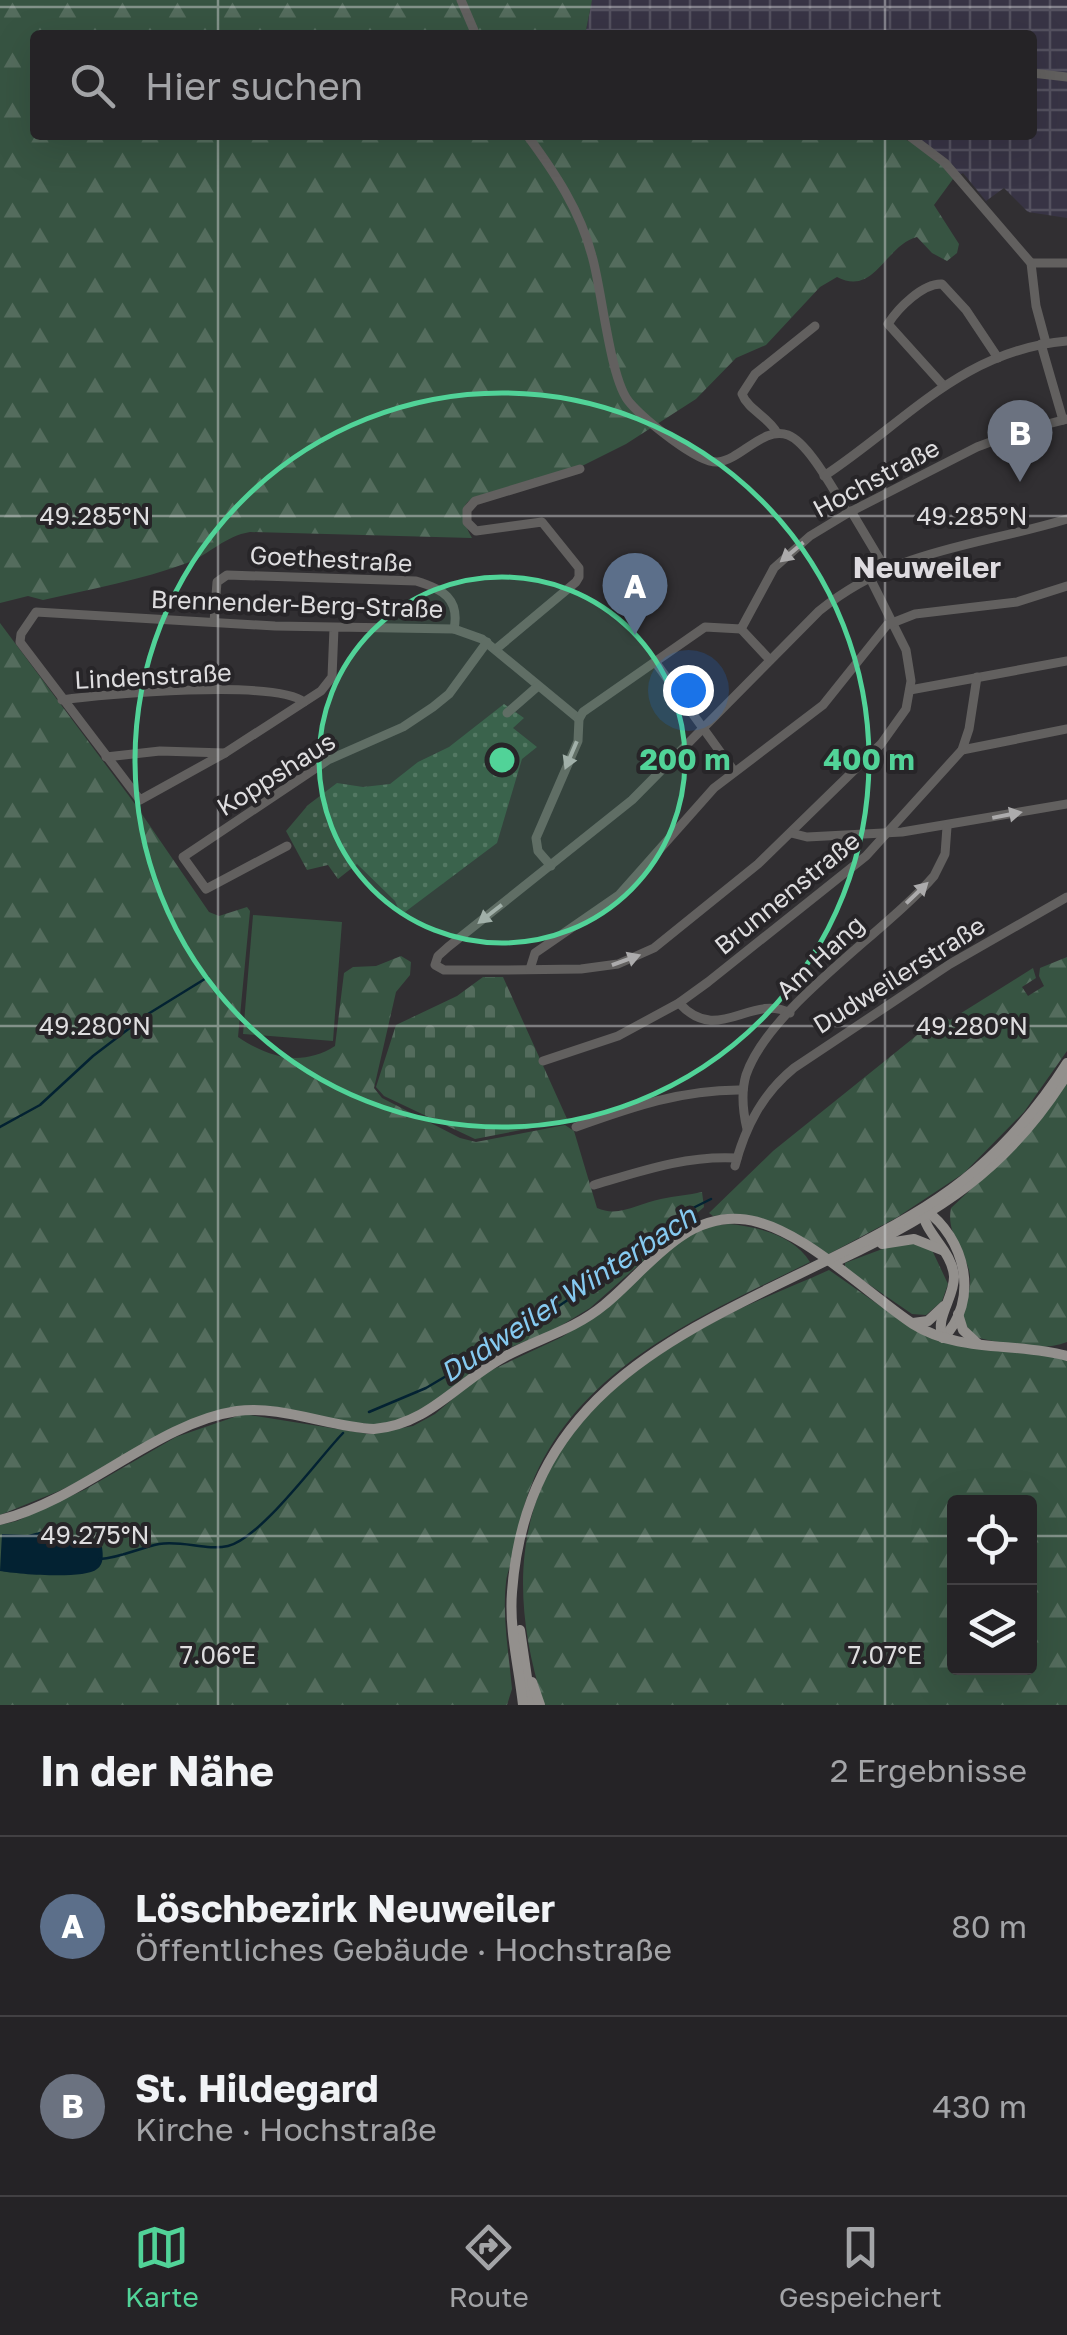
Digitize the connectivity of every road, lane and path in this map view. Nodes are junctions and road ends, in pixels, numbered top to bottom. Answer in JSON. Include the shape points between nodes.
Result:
{"nodes":[{"id":1,"x":461,"y":0,"type":"edge"},
{"id":2,"x":474,"y":30,"type":"edge"},
{"id":3,"x":1037,"y":73,"type":"edge"},
{"id":4,"x":1067,"y":77,"type":"edge"},
{"id":5,"x":530,"y":140,"type":"edge"},
{"id":6,"x":915,"y":140,"type":"edge"},
{"id":7,"x":1031,"y":263,"type":"junction"},
{"id":8,"x":1067,"y":263,"type":"edge"},
{"id":9,"x":815,"y":326,"type":"dead end"},
{"id":10,"x":1067,"y":341,"type":"edge"},
{"id":11,"x":1044,"y":344,"type":"junction"},
{"id":12,"x":998,"y":358,"type":"junction"},
{"id":13,"x":942,"y":385,"type":"junction"},
{"id":14,"x":1065,"y":420,"type":"edge"},
{"id":15,"x":778,"y":432,"type":"junction"},
{"id":16,"x":580,"y":468,"type":"dead end"},
{"id":17,"x":824,"y":476,"type":"junction"},
{"id":18,"x":850,"y":512,"type":"junction"},
{"id":19,"x":1067,"y":520,"type":"edge"},
{"id":20,"x":885,"y":568,"type":"junction"},
{"id":21,"x":868,"y":576,"type":"junction"},
{"id":22,"x":1067,"y":586,"type":"edge"},
{"id":23,"x":893,"y":621,"type":"junction"},
{"id":24,"x":214,"y":622,"type":"junction"},
{"id":25,"x":334,"y":628,"type":"junction"},
{"id":26,"x":454,"y":629,"type":"junction"},
{"id":27,"x":741,"y":629,"type":"junction"},
{"id":28,"x":492,"y":646,"type":"junction"},
{"id":29,"x":770,"y":660,"type":"junction"},
{"id":30,"x":1067,"y":661,"type":"edge"},
{"id":31,"x":656,"y":663,"type":"junction"},
{"id":32,"x":977,"y":677,"type":"junction"},
{"id":33,"x":538,"y":686,"type":"junction"},
{"id":34,"x":910,"y":690,"type":"junction"},
{"id":35,"x":62,"y":700,"type":"junction"},
{"id":36,"x":304,"y":702,"type":"junction"},
{"id":37,"x":507,"y":714,"type":"dead end"},
{"id":38,"x":579,"y":719,"type":"junction"},
{"id":39,"x":704,"y":729,"type":"junction"},
{"id":40,"x":1067,"y":729,"type":"edge"},
{"id":41,"x":962,"y":750,"type":"junction"},
{"id":42,"x":224,"y":753,"type":"junction"},
{"id":43,"x":106,"y":757,"type":"junction"},
{"id":44,"x":734,"y":771,"type":"junction"},
{"id":45,"x":1067,"y":804,"type":"edge"},
{"id":46,"x":946,"y":826,"type":"junction"},
{"id":47,"x":791,"y":833,"type":"junction"},
{"id":48,"x":886,"y":833,"type":"junction"},
{"id":49,"x":287,"y":846,"type":"dead end"},
{"id":50,"x":551,"y":866,"type":"junction"},
{"id":51,"x":1067,"y":896,"type":"edge"},
{"id":52,"x":530,"y":969,"type":"junction"},
{"id":53,"x":679,"y":1003,"type":"junction"},
{"id":54,"x":790,"y":1013,"type":"junction"},
{"id":55,"x":543,"y":1061,"type":"dead end"},
{"id":56,"x":1067,"y":1063,"type":"edge"},
{"id":57,"x":1067,"y":1075,"type":"edge"},
{"id":58,"x":743,"y":1093,"type":"junction"},
{"id":59,"x":762,"y":1101,"type":"junction"},
{"id":60,"x":576,"y":1127,"type":"dead end"},
{"id":61,"x":747,"y":1130,"type":"junction"},
{"id":62,"x":594,"y":1185,"type":"dead end"},
{"id":63,"x":952,"y":1198,"type":"junction"},
{"id":64,"x":925,"y":1213,"type":"junction"},
{"id":65,"x":947,"y":1234,"type":"junction"},
{"id":66,"x":857,"y":1252,"type":"junction"},
{"id":67,"x":944,"y":1252,"type":"junction"},
{"id":68,"x":842,"y":1255,"type":"junction"},
{"id":69,"x":948,"y":1301,"type":"junction"},
{"id":70,"x":958,"y":1313,"type":"junction"},
{"id":71,"x":912,"y":1323,"type":"junction"},
{"id":72,"x":942,"y":1338,"type":"junction"},
{"id":73,"x":978,"y":1344,"type":"junction"},
{"id":74,"x":1067,"y":1356,"type":"edge"},
{"id":75,"x":0,"y":1520,"type":"edge"},
{"id":76,"x":517,"y":1564,"type":"junction"},
{"id":77,"x":526,"y":1664,"type":"junction"},
{"id":78,"x":525,"y":1704,"type":"edge"},
{"id":79,"x":540,"y":1705,"type":"edge"}],
"edges":[{"from":1,"to":2,"type":"street"},
{"from":3,"to":4,"type":"street"},
{"from":5,"to":15,"type":"street","via":[[585,232],[624,396],[660,430],[709,461],[726,460]]},
{"from":6,"to":7,"type":"street","via":[[945,162]]},
{"from":7,"to":8,"type":"street"},
{"from":7,"to":11,"type":"street"},
{"from":9,"to":15,"type":"street","via":[[755,374],[742,394]]},
{"from":10,"to":11,"type":"street"},
{"from":11,"to":12,"type":"street"},
{"from":11,"to":14,"type":"street"},
{"from":12,"to":13,"type":"street"},
{"from":12,"to":13,"type":"street","via":[[966,310],[934,283],[888,324]]},
{"from":13,"to":17,"type":"street"},
{"from":14,"to":18,"type":"street","name":"Hochstraße","via":[[1001,437]]},
{"from":15,"to":17,"type":"street","via":[[797,440]]},
{"from":16,"to":28,"type":"street","via":[[475,501],[467,510],[476,531],[542,522],[579,568],[576,582]]},
{"from":17,"to":18,"type":"street"},
{"from":18,"to":20,"type":"street"},
{"from":18,"to":27,"type":"street","name":"Hochstraße","one_way":true,"via":[[780,561]]},
{"from":19,"to":20,"type":"street"},
{"from":20,"to":21,"type":"street"},
{"from":21,"to":23,"type":"street"},
{"from":21,"to":29,"type":"street"},
{"from":22,"to":23,"type":"street","via":[[1017,602]]},
{"from":23,"to":34,"type":"street","via":[[910,664]]},
{"from":23,"to":44,"type":"street","via":[[824,705]]},
{"from":24,"to":25,"type":"street","name":"Brennender-Berg-Straße"},
{"from":24,"to":26,"type":"street","name":"Goethestraße","via":[[217,582],[227,574],[416,581],[452,600]]},
{"from":24,"to":35,"type":"street","name":"Brennender-Berg-Straße","via":[[36,612],[20,642]]},
{"from":25,"to":26,"type":"street","name":"Brennender-Berg-Straße"},
{"from":25,"to":36,"type":"street","via":[[332,677]]},
{"from":26,"to":28,"type":"street","name":"Brennender-Berg-Straße"},
{"from":27,"to":29,"type":"street"},
{"from":27,"to":31,"type":"street","via":[[705,627]]},
{"from":28,"to":33,"type":"street","name":"Brennender-Berg-Straße"},
{"from":28,"to":49,"type":"street","name":"Koppshaus","via":[[433,707],[328,760],[183,856],[206,889]]},
{"from":29,"to":39,"type":"street"},
{"from":30,"to":32,"type":"street"},
{"from":31,"to":38,"type":"street"},
{"from":31,"to":39,"type":"street"},
{"from":32,"to":34,"type":"street"},
{"from":32,"to":41,"type":"street"},
{"from":33,"to":37,"type":"street"},
{"from":33,"to":38,"type":"street","name":"Brennender-Berg-Straße"},
{"from":34,"to":47,"type":"street","via":[[891,733]]},
{"from":35,"to":36,"type":"street","name":"Lindenstraße","via":[[195,689]]},
{"from":35,"to":43,"type":"street"},
{"from":36,"to":42,"type":"street"},
{"from":38,"to":50,"type":"street","one_way":true,"via":[[578,740],[536,838]]},
{"from":39,"to":44,"type":"street"},
{"from":39,"to":50,"type":"street"},
{"from":40,"to":41,"type":"street"},
{"from":41,"to":48,"type":"street","name":"Brunnenstraße"},
{"from":42,"to":43,"type":"street"},
{"from":42,"to":43,"type":"street","via":[[140,800]]},
{"from":44,"to":52,"type":"street","via":[[687,814],[619,895],[535,953]]},
{"from":46,"to":45,"type":"street","one_way":true},
{"from":46,"to":48,"type":"street"},
{"from":54,"to":46,"type":"street","name":"Am Hang","one_way":true,"via":[[934,876],[945,854]]},
{"from":47,"to":48,"type":"street"},
{"from":52,"to":47,"type":"street","one_way":true,"via":[[601,968],[644,953]]},
{"from":48,"to":53,"type":"street","name":"Brunnenstraße","via":[[809,905]]},
{"from":50,"to":52,"type":"street","one_way":true,"via":[[434,965]]},
{"from":51,"to":59,"type":"street","name":"Dudweilerstraße","via":[[880,1008],[794,1068]]},
{"from":53,"to":54,"type":"street","via":[[694,1017],[715,1021],[764,1008]]},
{"from":53,"to":55,"type":"street","name":"Brunnenstraße","via":[[618,1036]]},
{"from":54,"to":58,"type":"street","name":"Am Hang","via":[[752,1061]]},
{"from":56,"to":64,"type":"main road","via":[[1002,1145]]},
{"from":57,"to":63,"type":"main road","via":[[1004,1155]]},
{"from":58,"to":59,"type":"street"},
{"from":58,"to":60,"type":"street","via":[[665,1096]]},
{"from":58,"to":61,"type":"street"},
{"from":59,"to":61,"type":"street","name":"Dudweilerstraße"},
{"from":61,"to":62,"type":"street","name":"Dudweilerstraße","via":[[736,1162],[680,1161]]},
{"from":63,"to":64,"type":"main road"},
{"from":63,"to":65,"type":"main road"},
{"from":64,"to":65,"type":"main road"},
{"from":64,"to":66,"type":"main road"},
{"from":64,"to":67,"type":"main road"},
{"from":64,"to":68,"type":"main road"},
{"from":65,"to":70,"type":"main road","via":[[966,1277]]},
{"from":66,"to":67,"type":"main road","via":[[914,1239]]},
{"from":66,"to":68,"type":"main road"},
{"from":67,"to":69,"type":"main road","via":[[954,1279]]},
{"from":68,"to":76,"type":"main road","via":[[724,1313],[613,1382],[581,1415],[542,1474]]},
{"from":69,"to":71,"type":"main road","via":[[932,1320]]},
{"from":69,"to":72,"type":"main road"},
{"from":70,"to":72,"type":"main road"},
{"from":70,"to":73,"type":"main road","via":[[962,1330]]},
{"from":71,"to":72,"type":"main road"},
{"from":71,"to":75,"type":"main road","via":[[781,1230],[743,1218],[716,1220],[690,1229],[603,1306],[494,1362],[404,1424],[354,1428],[255,1410],[225,1414]]},
{"from":72,"to":73,"type":"main road"},
{"from":73,"to":74,"type":"main road"},
{"from":76,"to":77,"type":"main road"},
{"from":76,"to":78,"type":"main road","via":[[511,1604]]},
{"from":77,"to":78,"type":"main road"},
{"from":77,"to":79,"type":"main road"}]}
